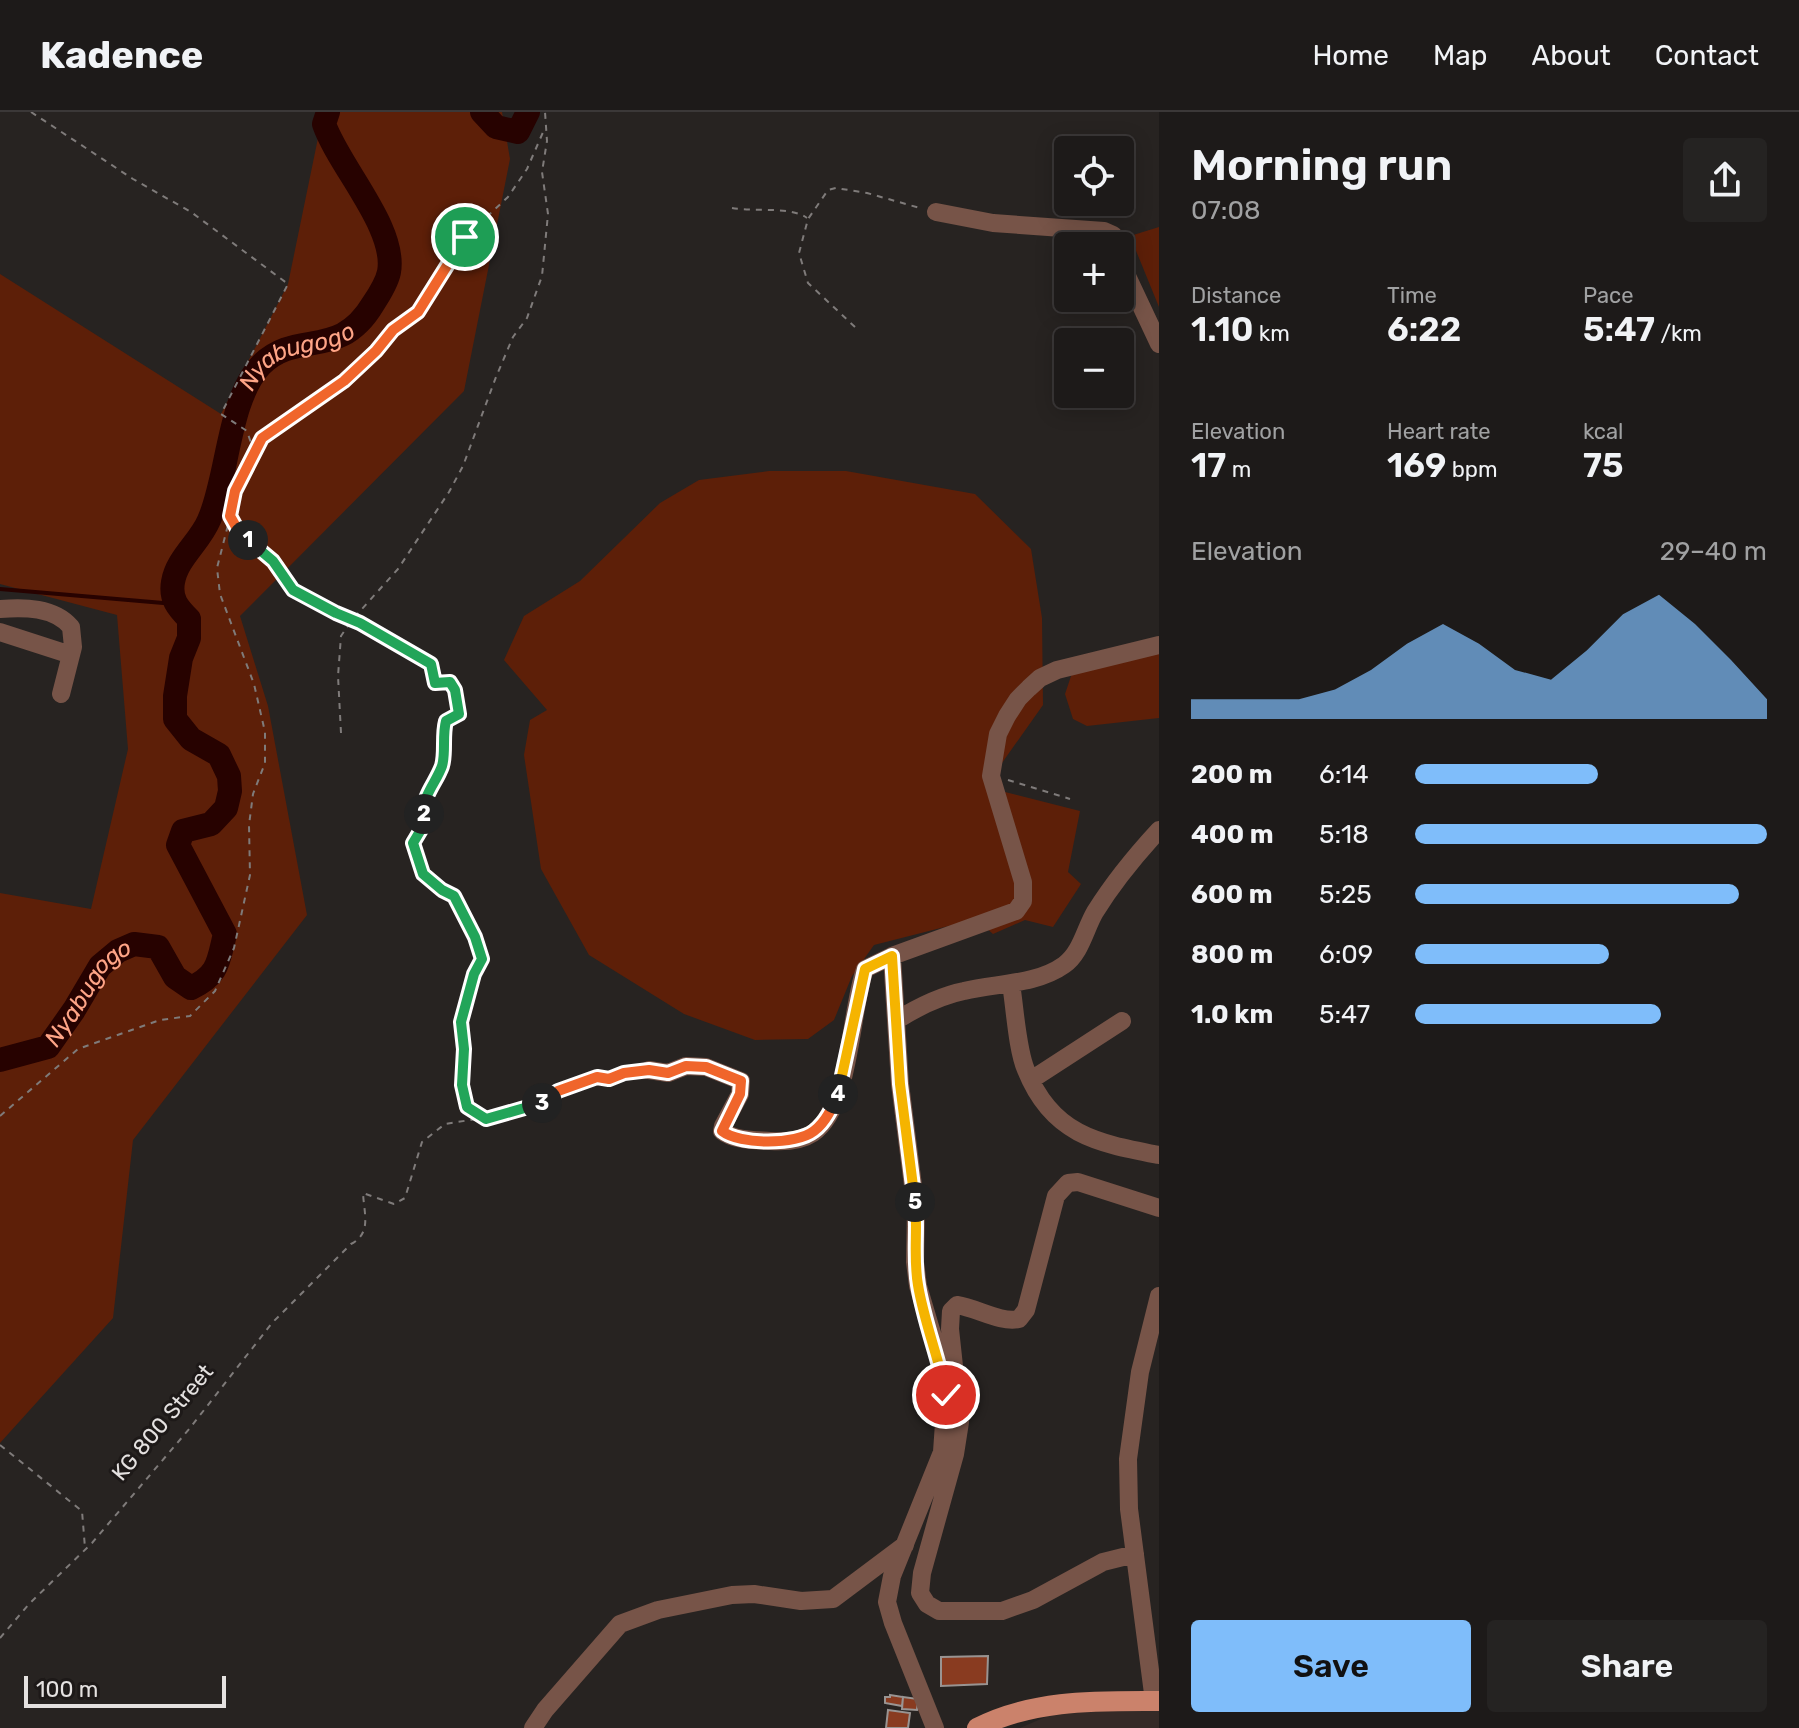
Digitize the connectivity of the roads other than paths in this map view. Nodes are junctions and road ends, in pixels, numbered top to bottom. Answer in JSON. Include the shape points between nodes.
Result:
{"nodes":[{"id":1,"x":936,"y":212,"type":"road end"},
{"id":2,"x":1106,"y":232,"type":"edge"},
{"id":3,"x":1134,"y":291,"type":"edge"},
{"id":4,"x":1159,"y":344,"type":"edge"},
{"id":5,"x":0,"y":609,"type":"edge"},
{"id":6,"x":0,"y":632,"type":"edge"},
{"id":7,"x":1159,"y":645,"type":"edge"},
{"id":8,"x":71,"y":655,"type":"junction"},
{"id":9,"x":61,"y":694,"type":"dead end"},
{"id":10,"x":1159,"y":830,"type":"edge"},
{"id":11,"x":892,"y":956,"type":"junction"},
{"id":12,"x":1011,"y":984,"type":"junction"},
{"id":13,"x":897,"y":1020,"type":"junction"},
{"id":14,"x":1122,"y":1021,"type":"dead end"},
{"id":15,"x":649,"y":1070,"type":"road end"},
{"id":16,"x":1031,"y":1080,"type":"junction"},
{"id":17,"x":1159,"y":1155,"type":"edge"},
{"id":18,"x":1159,"y":1208,"type":"edge"},
{"id":19,"x":1159,"y":1296,"type":"edge"},
{"id":20,"x":907,"y":1544,"type":"junction"},
{"id":21,"x":1135,"y":1554,"type":"junction"},
{"id":22,"x":1157,"y":1701,"type":"edge"},
{"id":23,"x":533,"y":1728,"type":"edge"},
{"id":24,"x":935,"y":1728,"type":"edge"},
{"id":25,"x":977,"y":1728,"type":"edge"}],
"edges":[{"from":1,"to":2,"type":"street","via":[[993,223]]},
{"from":3,"to":4,"type":"street"},
{"from":5,"to":8,"type":"street","via":[[33,609],[60,617],[73,633]]},
{"from":6,"to":8,"type":"street"},
{"from":7,"to":11,"type":"street","via":[[1057,670],[1018,699],[998,734],[991,776],[1023,882],[1023,901],[1016,911]]},
{"from":8,"to":9,"type":"street"},
{"from":10,"to":12,"type":"street","via":[[1093,915],[1066,964]]},
{"from":11,"to":13,"type":"street"},
{"from":11,"to":15,"type":"street","via":[[865,969],[839,1092],[811,1134],[786,1142],[726,1134],[723,1126],[741,1081],[706,1067]]},
{"from":12,"to":13,"type":"street","via":[[936,998]]},
{"from":12,"to":16,"type":"street"},
{"from":13,"to":20,"type":"street","via":[[916,1209],[918,1286],[946,1395],[942,1452]]},
{"from":14,"to":16,"type":"street"},
{"from":16,"to":17,"type":"street","via":[[1057,1120],[1081,1135]]},
{"from":18,"to":21,"type":"street","via":[[1068,1183],[1056,1196],[1026,1310],[1019,1319],[957,1305],[951,1311],[960,1422],[920,1593],[939,1611],[1002,1611],[1103,1562]]},
{"from":19,"to":21,"type":"street","via":[[1140,1372],[1128,1459]]},
{"from":20,"to":23,"type":"street","via":[[833,1599],[732,1595],[658,1610],[620,1624]]},
{"from":20,"to":24,"type":"street","via":[[887,1602]]},
{"from":21,"to":22,"type":"street"},
{"from":22,"to":25,"type":"main road","via":[[1068,1702],[1024,1710]]}]}
